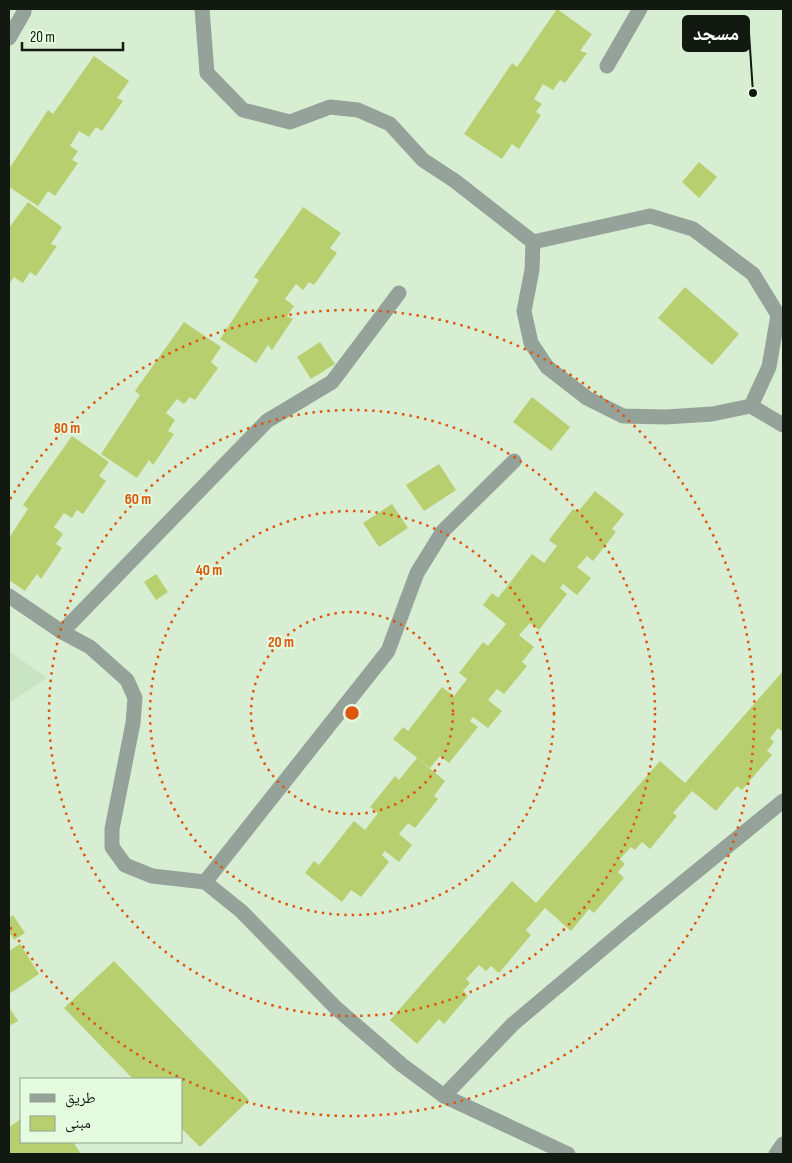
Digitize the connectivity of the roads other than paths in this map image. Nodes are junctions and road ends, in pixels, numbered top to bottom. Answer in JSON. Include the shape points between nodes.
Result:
{"nodes":[{"id":1,"x":202,"y":9,"type":"edge"},
{"id":2,"x":640,"y":9,"type":"edge"},
{"id":3,"x":24,"y":12,"type":"dead end"},
{"id":4,"x":9,"y":38,"type":"edge"},
{"id":5,"x":607,"y":66,"type":"dead end"},
{"id":6,"x":532,"y":242,"type":"junction"},
{"id":7,"x":399,"y":293,"type":"dead end"},
{"id":8,"x":783,"y":359,"type":"edge"},
{"id":9,"x":769,"y":367,"type":"junction"},
{"id":10,"x":751,"y":406,"type":"junction"},
{"id":11,"x":783,"y":425,"type":"edge"},
{"id":12,"x":514,"y":461,"type":"dead end"},
{"id":13,"x":9,"y":596,"type":"edge"},
{"id":14,"x":62,"y":632,"type":"junction"},
{"id":15,"x":783,"y":801,"type":"edge"},
{"id":16,"x":205,"y":882,"type":"junction"},
{"id":17,"x":444,"y":1096,"type":"junction"},
{"id":18,"x":783,"y":1144,"type":"edge"},
{"id":19,"x":568,"y":1154,"type":"edge"},
{"id":20,"x":776,"y":1154,"type":"edge"}],
"edges":[{"from":1,"to":6,"type":"street","via":[[207,73],[243,110],[290,122],[330,107],[358,110],[390,124],[423,160]]},
{"from":2,"to":5,"type":"street"},
{"from":3,"to":4,"type":"street"},
{"from":6,"to":9,"type":"street","via":[[650,216],[693,229],[753,274],[778,315]]},
{"from":6,"to":10,"type":"street","via":[[532,270],[524,311],[531,342],[547,367],[587,398],[623,416],[712,414]]},
{"from":7,"to":14,"type":"street","via":[[332,382],[267,421]]},
{"from":8,"to":9,"type":"street"},
{"from":9,"to":10,"type":"street"},
{"from":10,"to":11,"type":"street"},
{"from":12,"to":16,"type":"street","via":[[443,531],[417,573],[388,651]]},
{"from":13,"to":14,"type":"street"},
{"from":14,"to":16,"type":"street","via":[[112,664],[127,680],[135,698],[112,829],[112,847],[125,865],[152,876]]},
{"from":15,"to":17,"type":"street","via":[[513,1024]]},
{"from":16,"to":17,"type":"street","via":[[241,911],[336,1008]]},
{"from":17,"to":19,"type":"street"},
{"from":18,"to":20,"type":"street"}]}
